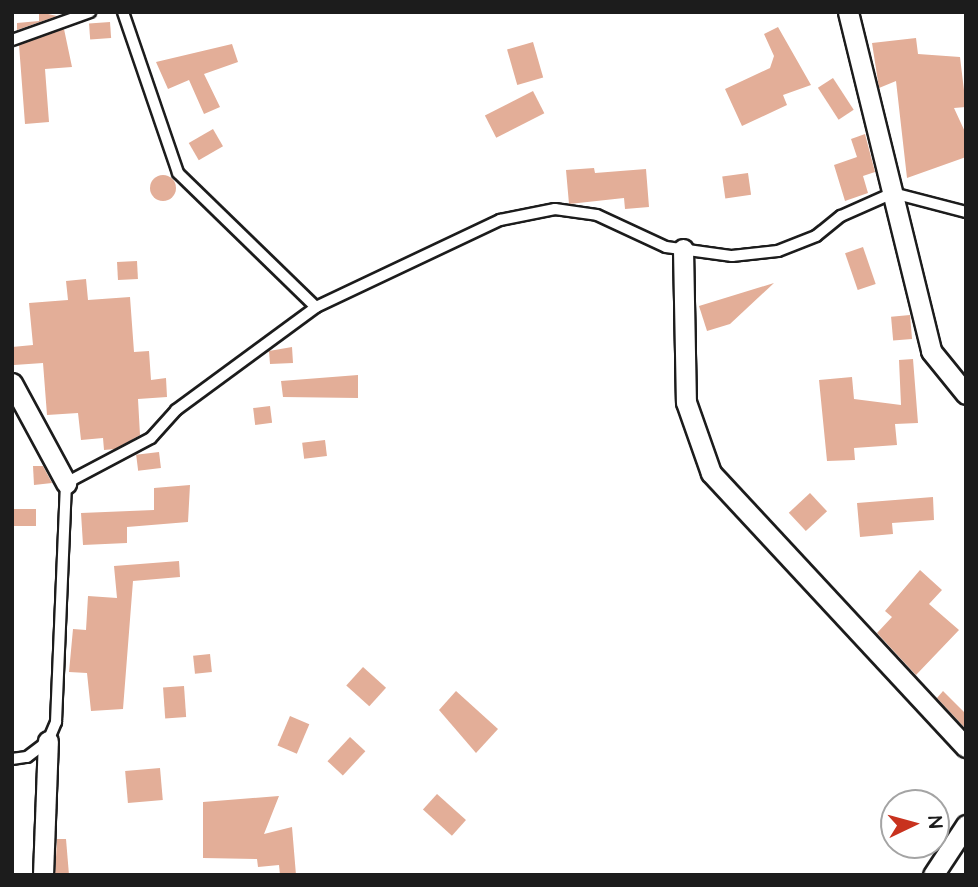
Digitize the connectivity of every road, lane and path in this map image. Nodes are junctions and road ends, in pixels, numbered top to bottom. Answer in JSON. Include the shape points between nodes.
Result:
{"nodes":[{"id":1,"x":90,"y":12,"type":"edge"},
{"id":2,"x":123,"y":12,"type":"edge"},
{"id":3,"x":848,"y":12,"type":"edge"},
{"id":4,"x":12,"y":40,"type":"edge"},
{"id":5,"x":893,"y":192,"type":"junction"},
{"id":6,"x":966,"y":212,"type":"edge"},
{"id":7,"x":683,"y":249,"type":"junction"},
{"id":8,"x":316,"y":307,"type":"junction"},
{"id":9,"x":12,"y":383,"type":"edge"},
{"id":10,"x":966,"y":394,"type":"edge"},
{"id":11,"x":66,"y":483,"type":"junction"},
{"id":12,"x":48,"y":741,"type":"junction"},
{"id":13,"x":966,"y":747,"type":"edge"},
{"id":14,"x":12,"y":759,"type":"edge"},
{"id":15,"x":966,"y":825,"type":"edge"},
{"id":16,"x":43,"y":875,"type":"edge"},
{"id":17,"x":933,"y":875,"type":"edge"}],
"edges":[{"from":1,"to":4,"type":"lane"},
{"from":2,"to":8,"type":"lane","via":[[178,173]]},
{"from":3,"to":5,"type":"street"},
{"from":5,"to":6,"type":"lane"},
{"from":5,"to":7,"type":"lane","via":[[778,251],[732,256]]},
{"from":5,"to":10,"type":"street","via":[[931,351]]},
{"from":7,"to":8,"type":"lane","via":[[597,215],[555,209],[499,220]]},
{"from":7,"to":13,"type":"street","via":[[686,402],[710,473]]},
{"from":8,"to":11,"type":"lane","via":[[176,410],[151,438]]},
{"from":9,"to":11,"type":"street"},
{"from":11,"to":12,"type":"lane","via":[[56,722]]},
{"from":12,"to":14,"type":"lane","via":[[27,758]]},
{"from":12,"to":16,"type":"street"},
{"from":15,"to":17,"type":"street"}]}
